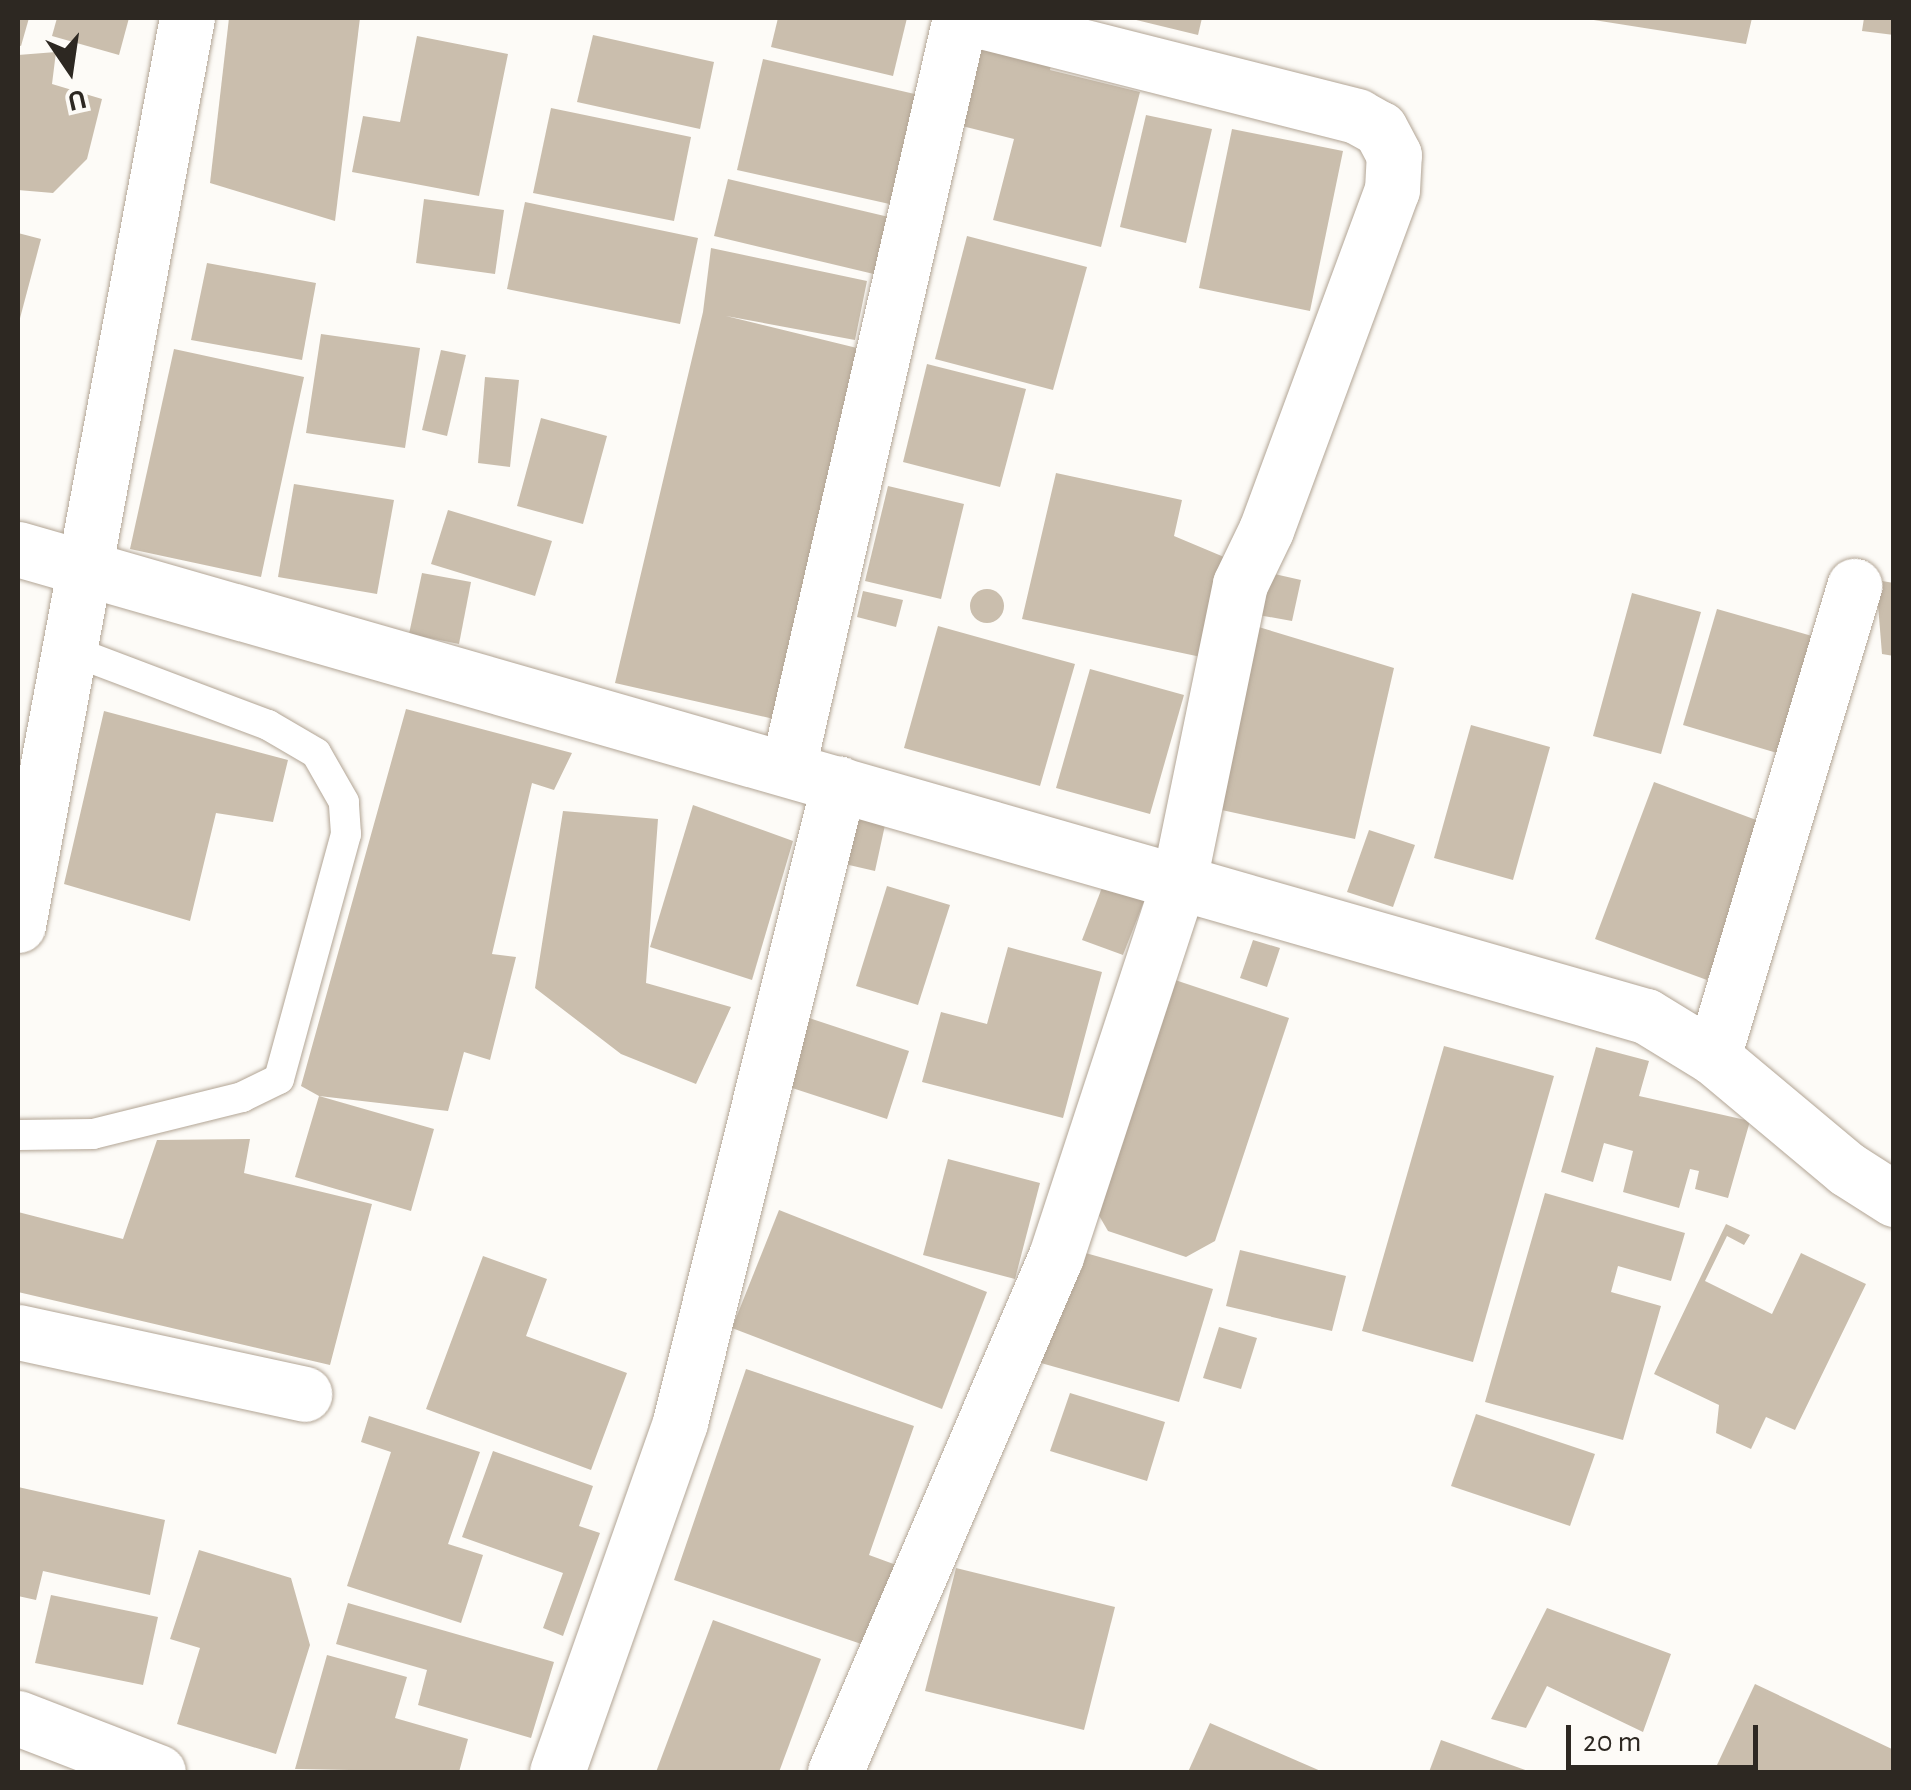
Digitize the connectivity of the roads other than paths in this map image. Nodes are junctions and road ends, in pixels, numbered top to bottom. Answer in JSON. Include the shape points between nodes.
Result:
{"nodes":[{"id":1,"x":187,"y":18,"type":"edge"},
{"id":2,"x":960,"y":18,"type":"edge"},
{"id":3,"x":970,"y":18,"type":"edge"},
{"id":4,"x":18,"y":548,"type":"edge"},
{"id":5,"x":87,"y":564,"type":"junction"},
{"id":6,"x":1854,"y":586,"type":"dead end"},
{"id":7,"x":70,"y":650,"type":"junction"},
{"id":8,"x":788,"y":767,"type":"junction"},
{"id":9,"x":839,"y":783,"type":"junction"},
{"id":10,"x":1179,"y":881,"type":"junction"},
{"id":11,"x":18,"y":925,"type":"edge"},
{"id":12,"x":1713,"y":1057,"type":"junction"},
{"id":13,"x":18,"y":1136,"type":"edge"},
{"id":14,"x":1894,"y":1199,"type":"edge"},
{"id":15,"x":18,"y":1332,"type":"edge"},
{"id":16,"x":304,"y":1394,"type":"dead end"},
{"id":17,"x":18,"y":1718,"type":"edge"},
{"id":18,"x":158,"y":1772,"type":"edge"},
{"id":19,"x":558,"y":1772,"type":"edge"},
{"id":20,"x":835,"y":1772,"type":"edge"}],
"edges":[{"from":1,"to":5,"type":"street"},
{"from":2,"to":8,"type":"street"},
{"from":3,"to":10,"type":"street","via":[[1357,116],[1380,129],[1394,156],[1392,190],[1240,584]]},
{"from":4,"to":5,"type":"street"},
{"from":5,"to":7,"type":"street"},
{"from":5,"to":8,"type":"street"},
{"from":6,"to":12,"type":"street"},
{"from":7,"to":11,"type":"street"},
{"from":7,"to":13,"type":"lane","via":[[268,725],[316,753],[344,802],[346,834],[280,1079],[242,1097],[93,1134]]},
{"from":8,"to":9,"type":"street"},
{"from":9,"to":10,"type":"street"},
{"from":9,"to":19,"type":"street","via":[[680,1422]]},
{"from":10,"to":12,"type":"street","via":[[1646,1016]]},
{"from":10,"to":20,"type":"street","via":[[1056,1256]]},
{"from":12,"to":14,"type":"street","via":[[1847,1169]]},
{"from":15,"to":16,"type":"street"},
{"from":17,"to":18,"type":"street"}]}
